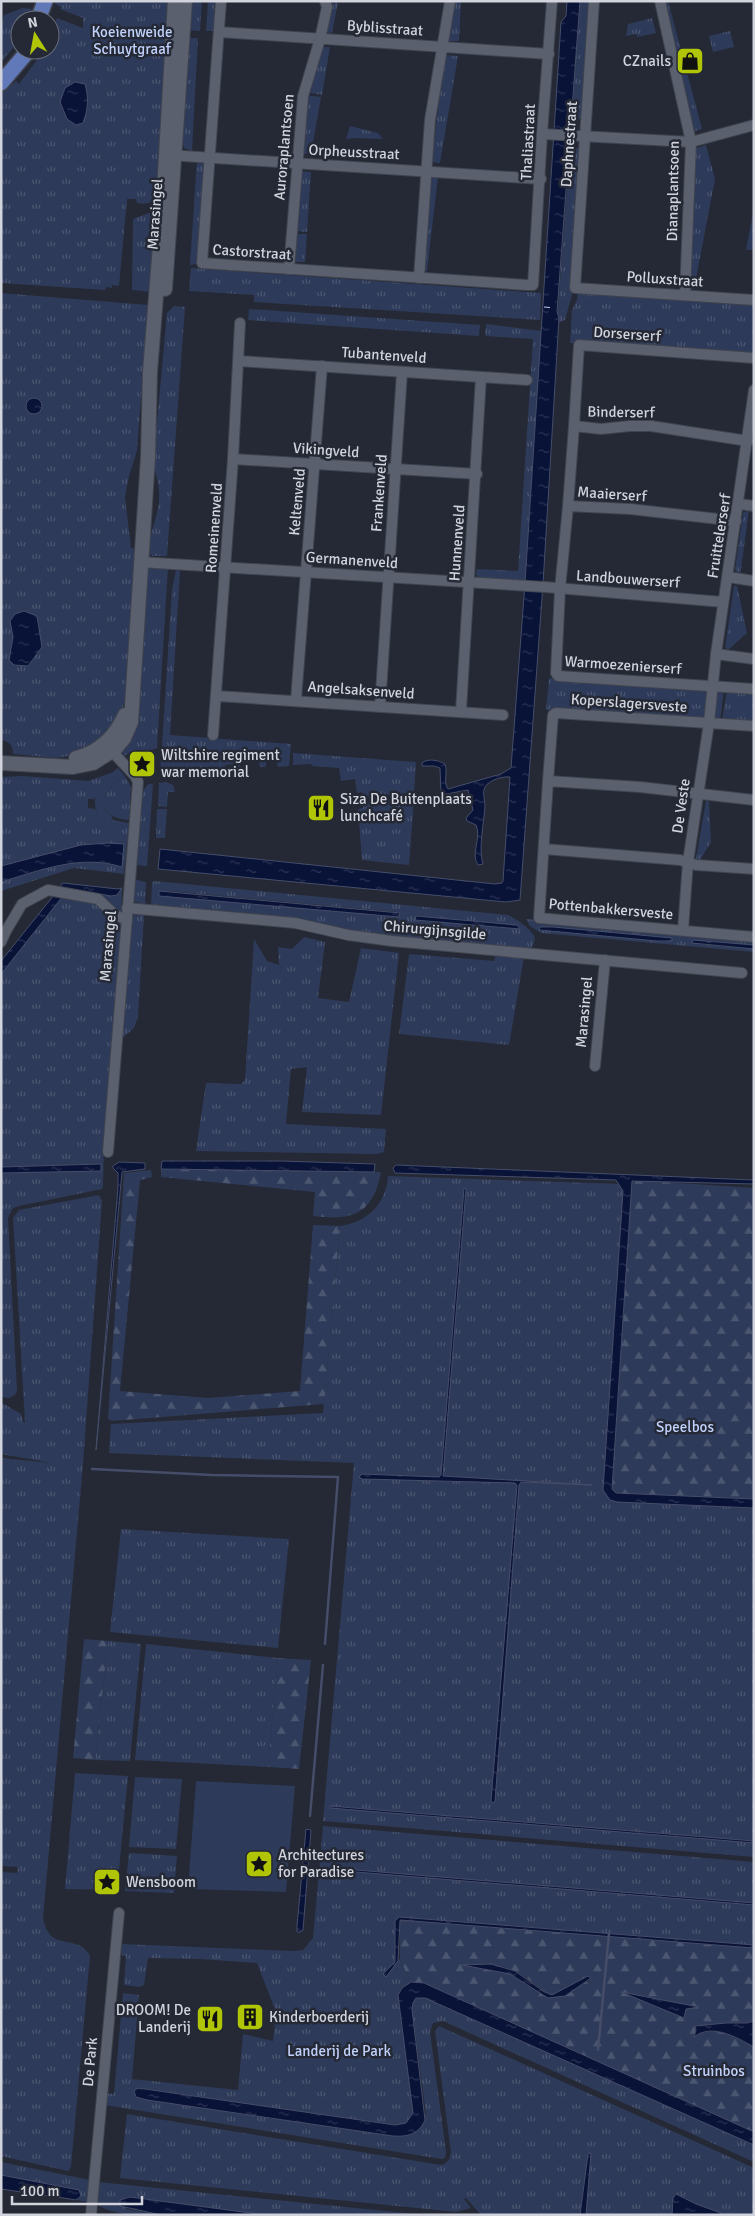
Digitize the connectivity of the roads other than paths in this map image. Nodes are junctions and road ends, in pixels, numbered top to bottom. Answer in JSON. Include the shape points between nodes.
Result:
{"nodes":[{"id":1,"x":175,"y":1,"type":"edge"},
{"id":2,"x":185,"y":1,"type":"edge"},
{"id":3,"x":221,"y":1,"type":"edge"},
{"id":4,"x":325,"y":1,"type":"edge"},
{"id":5,"x":450,"y":1,"type":"edge"},
{"id":6,"x":552,"y":1,"type":"edge"},
{"id":7,"x":594,"y":1,"type":"edge"},
{"id":8,"x":660,"y":1,"type":"edge"},
{"id":9,"x":219,"y":32,"type":"junction"},
{"id":10,"x":320,"y":39,"type":"junction"},
{"id":11,"x":443,"y":48,"type":"junction"},
{"id":12,"x":549,"y":54,"type":"junction"},
{"id":13,"x":17,"y":60,"type":"edge"},
{"id":14,"x":20,"y":60,"type":"edge"},
{"id":15,"x":6,"y":77,"type":"edge"},
{"id":16,"x":754,"y":124,"type":"edge"},
{"id":17,"x":542,"y":134,"type":"junction"},
{"id":18,"x":585,"y":136,"type":"junction"},
{"id":19,"x":691,"y":142,"type":"junction"},
{"id":20,"x":170,"y":155,"type":"junction"},
{"id":21,"x":210,"y":156,"type":"junction"},
{"id":22,"x":297,"y":164,"type":"junction"},
{"id":23,"x":426,"y":172,"type":"junction"},
{"id":24,"x":541,"y":179,"type":"junction"},
{"id":25,"x":289,"y":269,"type":"junction"},
{"id":26,"x":419,"y":278,"type":"junction"},
{"id":27,"x":533,"y":285,"type":"joint"},
{"id":28,"x":575,"y":288,"type":"joint"},
{"id":29,"x":685,"y":295,"type":"junction"},
{"id":30,"x":754,"y":300,"type":"edge"},
{"id":31,"x":240,"y":323,"type":"dead end"},
{"id":32,"x":754,"y":358,"type":"edge"},
{"id":33,"x":238,"y":361,"type":"junction"},
{"id":34,"x":322,"y":366,"type":"junction"},
{"id":35,"x":402,"y":372,"type":"junction"},
{"id":36,"x":482,"y":377,"type":"junction"},
{"id":37,"x":527,"y":380,"type":"dead end"},
{"id":38,"x":754,"y":390,"type":"edge"},
{"id":39,"x":574,"y":426,"type":"junction"},
{"id":40,"x":751,"y":430,"type":"edge"},
{"id":41,"x":748,"y":441,"type":"junction"},
{"id":42,"x":233,"y":459,"type":"junction"},
{"id":43,"x":315,"y":464,"type":"junction"},
{"id":44,"x":397,"y":470,"type":"junction"},
{"id":45,"x":477,"y":474,"type":"junction"},
{"id":46,"x":739,"y":504,"type":"junction"},
{"id":47,"x":568,"y":506,"type":"junction"},
{"id":48,"x":754,"y":506,"type":"edge"},
{"id":49,"x":736,"y":521,"type":"junction"},
{"id":50,"x":140,"y":562,"type":"junction"},
{"id":51,"x":226,"y":568,"type":"junction"},
{"id":52,"x":306,"y":572,"type":"junction"},
{"id":53,"x":728,"y":577,"type":"junction"},
{"id":54,"x":388,"y":578,"type":"junction"},
{"id":55,"x":754,"y":581,"type":"edge"},
{"id":56,"x":470,"y":583,"type":"junction"},
{"id":57,"x":560,"y":589,"type":"junction"},
{"id":58,"x":724,"y":602,"type":"junction"},
{"id":59,"x":716,"y":654,"type":"junction"},
{"id":60,"x":754,"y":659,"type":"edge"},
{"id":61,"x":713,"y":686,"type":"junction"},
{"id":62,"x":754,"y":689,"type":"edge"},
{"id":63,"x":216,"y":696,"type":"junction"},
{"id":64,"x":296,"y":700,"type":"junction"},
{"id":65,"x":380,"y":706,"type":"junction"},
{"id":66,"x":461,"y":711,"type":"junction"},
{"id":67,"x":503,"y":714,"type":"dead end"},
{"id":68,"x":709,"y":723,"type":"junction"},
{"id":69,"x":754,"y":726,"type":"edge"},
{"id":70,"x":213,"y":735,"type":"dead end"},
{"id":71,"x":109,"y":747,"type":"junction"},
{"id":72,"x":1,"y":756,"type":"edge"},
{"id":73,"x":1,"y":763,"type":"edge"},
{"id":74,"x":548,"y":781,"type":"junction"},
{"id":75,"x":697,"y":794,"type":"junction"},
{"id":76,"x":754,"y":800,"type":"edge"},
{"id":77,"x":544,"y":849,"type":"junction"},
{"id":78,"x":688,"y":862,"type":"junction"},
{"id":79,"x":754,"y":869,"type":"edge"},
{"id":80,"x":127,"y":908,"type":"junction"},
{"id":81,"x":126,"y":920,"type":"junction"},
{"id":82,"x":683,"y":930,"type":"junction"},
{"id":83,"x":754,"y":937,"type":"edge"},
{"id":84,"x":1,"y":942,"type":"edge"},
{"id":85,"x":605,"y":960,"type":"junction"},
{"id":86,"x":742,"y":973,"type":"dead end"},
{"id":87,"x":595,"y":1066,"type":"dead end"},
{"id":88,"x":108,"y":1152,"type":"dead end"},
{"id":89,"x":119,"y":1912,"type":"dead end"},
{"id":90,"x":91,"y":2215,"type":"edge"}],
"edges":[{"from":1,"to":20,"type":"street","name":"Marasingel"},
{"from":2,"to":20,"type":"street","name":"Marasingel"},
{"from":3,"to":9,"type":"street","name":"Castorstraat"},
{"from":4,"to":10,"type":"street","name":"Auroraplantsoen","via":[[327,7]]},
{"from":5,"to":11,"type":"street"},
{"from":6,"to":12,"type":"street","name":"Thaliastraat"},
{"from":7,"to":18,"type":"street","name":"Daphnestraat"},
{"from":8,"to":19,"type":"street","name":"Dianaplantsoen"},
{"from":9,"to":10,"type":"street","name":"Byblisstraat"},
{"from":9,"to":21,"type":"street","name":"Castorstraat"},
{"from":10,"to":11,"type":"street","name":"Byblisstraat"},
{"from":10,"to":22,"type":"street","name":"Auroraplantsoen","via":[[302,96]]},
{"from":11,"to":12,"type":"street","name":"Byblisstraat"},
{"from":11,"to":23,"type":"street","via":[[430,120]]},
{"from":12,"to":17,"type":"street","name":"Thaliastraat"},
{"from":13,"to":15,"type":"main road"},
{"from":14,"to":15,"type":"main road"},
{"from":16,"to":19,"type":"street"},
{"from":17,"to":18,"type":"street"},
{"from":17,"to":24,"type":"street","name":"Thaliastraat"},
{"from":18,"to":19,"type":"street"},
{"from":18,"to":28,"type":"street","name":"Daphnestraat"},
{"from":19,"to":29,"type":"street","name":"Dianaplantsoen"},
{"from":20,"to":21,"type":"street","name":"Orpheusstraat"},
{"from":20,"to":50,"type":"street","name":"Marasingel","via":[[159,354],[149,429]]},
{"from":21,"to":22,"type":"street","name":"Orpheusstraat"},
{"from":21,"to":25,"type":"street","name":"Castorstraat","via":[[202,264]]},
{"from":22,"to":23,"type":"street","name":"Orpheusstraat"},
{"from":22,"to":25,"type":"street","name":"Auroraplantsoen"},
{"from":23,"to":24,"type":"street","name":"Orpheusstraat"},
{"from":23,"to":26,"type":"street"},
{"from":24,"to":27,"type":"street","name":"Thaliastraat"},
{"from":25,"to":26,"type":"street","name":"Castorstraat"},
{"from":26,"to":27,"type":"street","name":"Castorstraat"},
{"from":28,"to":29,"type":"street","name":"Polluxstraat"},
{"from":29,"to":30,"type":"street","name":"Polluxstraat"},
{"from":31,"to":33,"type":"street","name":"Romeinenveld"},
{"from":32,"to":39,"type":"street","name":"Dorserserf","via":[[579,346]]},
{"from":33,"to":34,"type":"street","name":"Tubantenveld"},
{"from":33,"to":42,"type":"street","name":"Romeinenveld"},
{"from":34,"to":35,"type":"street","name":"Tubantenveld"},
{"from":34,"to":43,"type":"street","name":"Keltenveld"},
{"from":35,"to":36,"type":"street","name":"Tubantenveld"},
{"from":35,"to":44,"type":"street","name":"Frankenveld"},
{"from":36,"to":37,"type":"street","name":"Tubantenveld"},
{"from":36,"to":45,"type":"street","name":"Hunnenveld"},
{"from":38,"to":40,"type":"street","name":"Fruittelerserf"},
{"from":39,"to":41,"type":"street","name":"Binderserf","via":[[600,429],[651,426]]},
{"from":39,"to":47,"type":"street","name":"Binderserf"},
{"from":40,"to":41,"type":"street","name":"Fruittelerserf"},
{"from":41,"to":46,"type":"street","name":"Fruittelerserf"},
{"from":42,"to":43,"type":"street","name":"Vikingveld"},
{"from":42,"to":51,"type":"street","name":"Romeinenveld"},
{"from":43,"to":44,"type":"street","name":"Vikingveld"},
{"from":43,"to":52,"type":"street","name":"Keltenveld"},
{"from":44,"to":45,"type":"street","name":"Vikingveld"},
{"from":44,"to":54,"type":"street","name":"Frankenveld"},
{"from":45,"to":56,"type":"street","name":"Hunnenveld"},
{"from":46,"to":48,"type":"street"},
{"from":46,"to":49,"type":"street","name":"Fruittelerserf"},
{"from":47,"to":49,"type":"street","name":"Maaierserf","via":[[630,509]]},
{"from":47,"to":57,"type":"street","name":"Maaierserf"},
{"from":49,"to":53,"type":"street","name":"Fruittelerserf"},
{"from":50,"to":51,"type":"street","name":"Germanenveld"},
{"from":50,"to":71,"type":"street","name":"Marasingel","via":[[131,722],[124,738]]},
{"from":51,"to":52,"type":"street","name":"Germanenveld"},
{"from":51,"to":63,"type":"street","name":"Romeinenveld"},
{"from":52,"to":54,"type":"street","name":"Germanenveld"},
{"from":52,"to":64,"type":"street","name":"Keltenveld"},
{"from":53,"to":55,"type":"street"},
{"from":53,"to":58,"type":"street","name":"Fruittelerserf"},
{"from":54,"to":56,"type":"street","name":"Germanenveld"},
{"from":54,"to":65,"type":"street","name":"Frankenveld"},
{"from":56,"to":57,"type":"street","name":"Germanenveld"},
{"from":56,"to":66,"type":"street","name":"Hunnenveld"},
{"from":57,"to":58,"type":"street","name":"Landbouwerserf"},
{"from":57,"to":61,"type":"street","name":"Warmoezenierserf","via":[[558,676]]},
{"from":58,"to":59,"type":"street","name":"Fruittelerserf"},
{"from":59,"to":60,"type":"street"},
{"from":59,"to":61,"type":"street","name":"Fruittelerserf"},
{"from":61,"to":62,"type":"street"},
{"from":61,"to":68,"type":"street","name":"De Veste"},
{"from":63,"to":64,"type":"street","name":"Angelsaksenveld"},
{"from":63,"to":70,"type":"street","name":"Romeinenveld"},
{"from":64,"to":65,"type":"street","name":"Angelsaksenveld"},
{"from":65,"to":66,"type":"street","name":"Angelsaksenveld"},
{"from":66,"to":67,"type":"street","name":"Angelsaksenveld"},
{"from":68,"to":69,"type":"street"},
{"from":68,"to":74,"type":"street","name":"Koperslagersveste","via":[[556,713],[553,715]]},
{"from":68,"to":75,"type":"street","name":"De Veste"},
{"from":71,"to":72,"type":"street","name":"Marasingel","via":[[71,760]]},
{"from":71,"to":73,"type":"street","name":"Marasingel","via":[[93,762],[73,767]]},
{"from":71,"to":80,"type":"street","name":"Marasingel","via":[[138,782]]},
{"from":74,"to":75,"type":"street","via":[[640,786]]},
{"from":74,"to":77,"type":"street"},
{"from":75,"to":76,"type":"street"},
{"from":75,"to":78,"type":"street","name":"De Veste"},
{"from":77,"to":78,"type":"street"},
{"from":77,"to":82,"type":"street","name":"Pottenbakkersveste","via":[[539,918]]},
{"from":78,"to":79,"type":"street"},
{"from":78,"to":82,"type":"street","name":"De Veste"},
{"from":80,"to":81,"type":"street","name":"Marasingel"},
{"from":80,"to":85,"type":"street","name":"Chirurgijnsgilde","via":[[294,923],[374,939]]},
{"from":81,"to":84,"type":"street","via":[[115,915],[98,899],[48,890],[22,904]]},
{"from":81,"to":88,"type":"street","name":"Marasingel"},
{"from":82,"to":83,"type":"street"},
{"from":85,"to":86,"type":"street","name":"Chirurgijnsgilde"},
{"from":85,"to":87,"type":"street","name":"Marasingel"},
{"from":89,"to":90,"type":"street","name":"De Park"}]}
